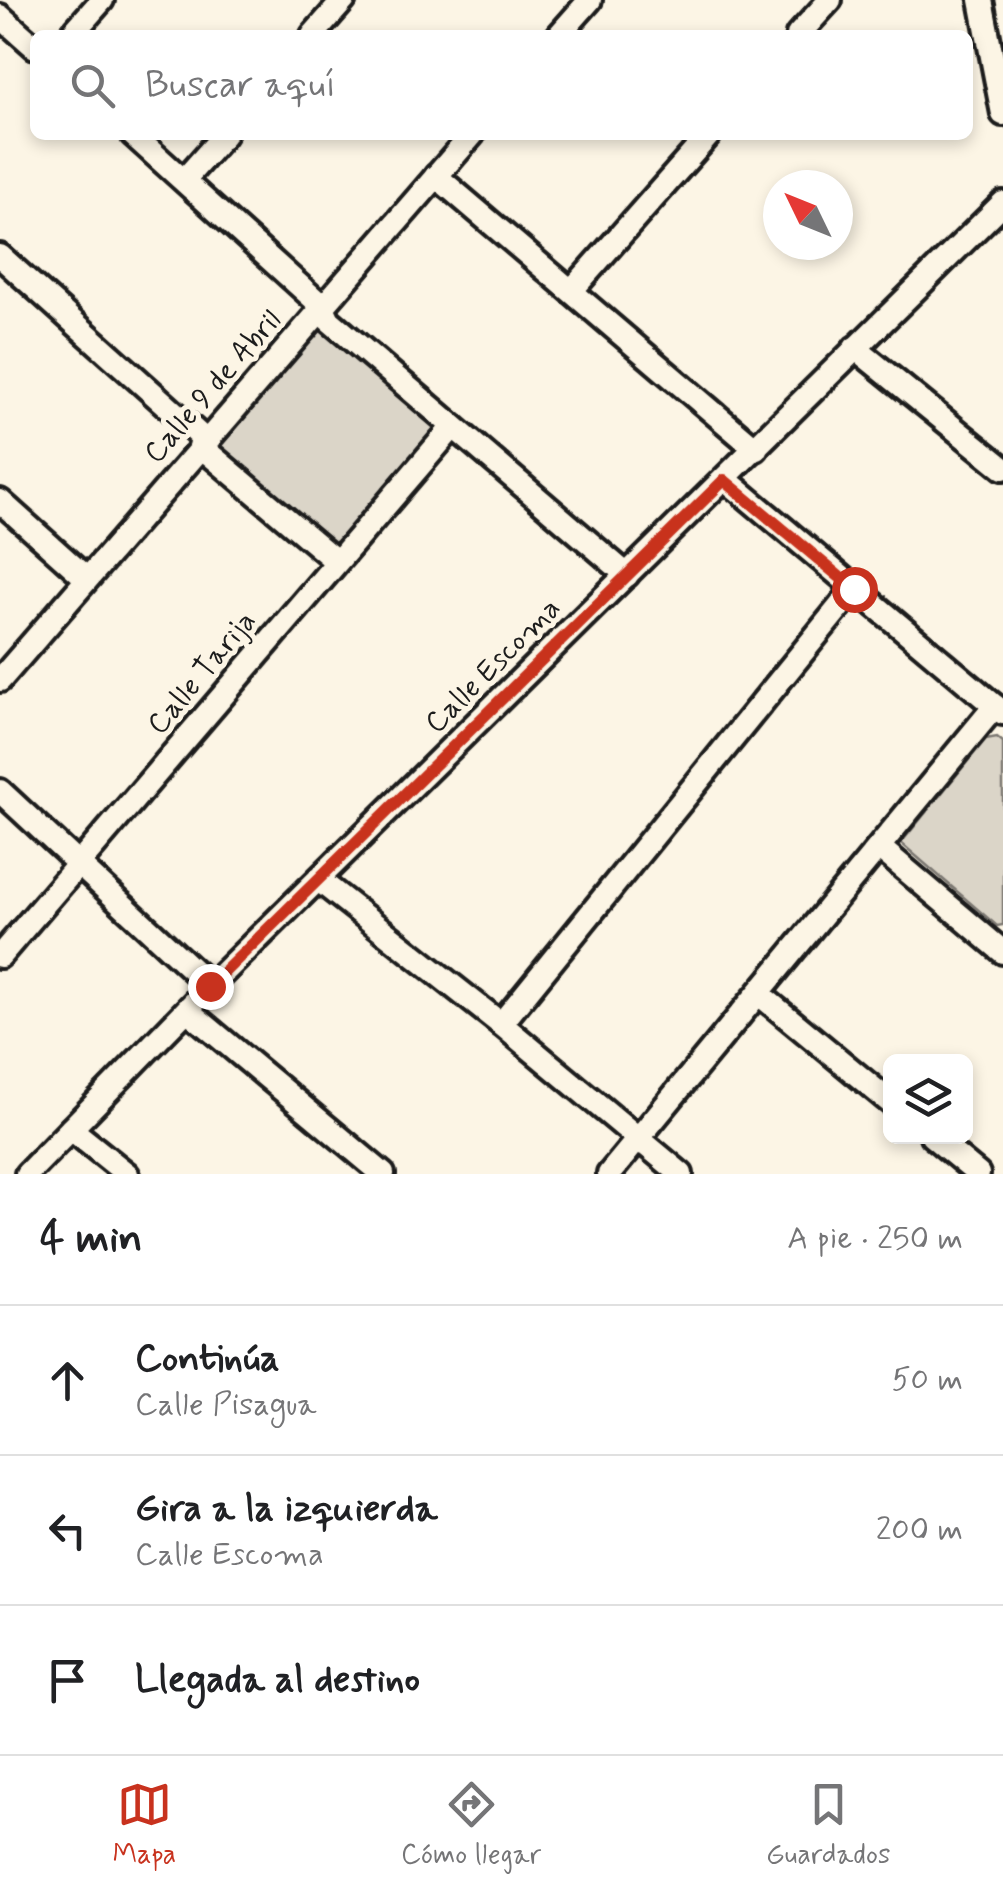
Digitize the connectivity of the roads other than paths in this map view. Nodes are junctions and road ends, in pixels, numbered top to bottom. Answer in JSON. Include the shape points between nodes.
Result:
{"nodes":[{"id":1,"x":102,"y":0,"type":"edge"},
{"id":2,"x":344,"y":0,"type":"edge"},
{"id":3,"x":590,"y":0,"type":"edge"},
{"id":4,"x":830,"y":0,"type":"edge"},
{"id":5,"x":980,"y":0,"type":"edge"},
{"id":6,"x":0,"y":16,"type":"edge"},
{"id":7,"x":75,"y":30,"type":"edge"},
{"id":8,"x":317,"y":30,"type":"edge"},
{"id":9,"x":564,"y":30,"type":"edge"},
{"id":10,"x":803,"y":30,"type":"edge"},
{"id":11,"x":30,"y":43,"type":"edge"},
{"id":12,"x":1003,"y":114,"type":"edge"},
{"id":13,"x":139,"y":140,"type":"edge"},
{"id":14,"x":220,"y":140,"type":"edge"},
{"id":15,"x":468,"y":140,"type":"edge"},
{"id":16,"x":706,"y":140,"type":"edge"},
{"id":17,"x":436,"y":176,"type":"junction"},
{"id":18,"x":184,"y":180,"type":"junction"},
{"id":19,"x":1003,"y":202,"type":"edge"},
{"id":20,"x":0,"y":256,"type":"edge"},
{"id":21,"x":572,"y":290,"type":"junction"},
{"id":22,"x":323,"y":306,"type":"junction"},
{"id":23,"x":855,"y":348,"type":"junction"},
{"id":24,"x":452,"y":428,"type":"junction"},
{"id":25,"x":202,"y":443,"type":"junction"},
{"id":26,"x":756,"y":449,"type":"junction"},
{"id":27,"x":1003,"y":468,"type":"edge"},
{"id":28,"x":724,"y":480,"type":"junction"},
{"id":29,"x":0,"y":502,"type":"edge"},
{"id":30,"x":336,"y":561,"type":"junction"},
{"id":31,"x":626,"y":575,"type":"junction"},
{"id":32,"x":86,"y":578,"type":"junction"},
{"id":33,"x":854,"y":589,"type":"junction"},
{"id":34,"x":0,"y":680,"type":"edge"},
{"id":35,"x":999,"y":710,"type":"edge"},
{"id":36,"x":0,"y":791,"type":"edge"},
{"id":37,"x":880,"y":848,"type":"junction"},
{"id":38,"x":79,"y":864,"type":"junction"},
{"id":39,"x":320,"y":880,"type":"junction"},
{"id":40,"x":1003,"y":952,"type":"edge"},
{"id":41,"x":0,"y":956,"type":"edge"},
{"id":42,"x":210,"y":986,"type":"junction"},
{"id":43,"x":759,"y":994,"type":"junction"},
{"id":44,"x":187,"y":1010,"type":"junction"},
{"id":45,"x":501,"y":1024,"type":"junction"},
{"id":46,"x":883,"y":1096,"type":"edge"},
{"id":47,"x":72,"y":1129,"type":"junction"},
{"id":48,"x":638,"y":1140,"type":"junction"},
{"id":49,"x":942,"y":1144,"type":"edge"},
{"id":50,"x":27,"y":1174,"type":"edge"},
{"id":51,"x":126,"y":1174,"type":"edge"},
{"id":52,"x":384,"y":1174,"type":"edge"},
{"id":53,"x":609,"y":1174,"type":"edge"},
{"id":54,"x":681,"y":1174,"type":"edge"},
{"id":55,"x":978,"y":1174,"type":"edge"}],
"edges":[{"from":1,"to":7,"type":"street"},
{"from":2,"to":8,"type":"street"},
{"from":3,"to":9,"type":"street"},
{"from":4,"to":10,"type":"street"},
{"from":5,"to":12,"type":"street"},
{"from":6,"to":11,"type":"street"},
{"from":13,"to":18,"type":"street"},
{"from":14,"to":18,"type":"street"},
{"from":15,"to":17,"type":"street","name":"Calle 9 de Abril"},
{"from":16,"to":21,"type":"street"},
{"from":17,"to":21,"type":"street"},
{"from":17,"to":22,"type":"street","name":"Calle 9 de Abril"},
{"from":18,"to":22,"type":"street"},
{"from":19,"to":23,"type":"street","name":"Calle Escoma"},
{"from":20,"to":25,"type":"street"},
{"from":21,"to":26,"type":"street"},
{"from":22,"to":24,"type":"street","via":[[329,320]]},
{"from":22,"to":25,"type":"street","name":"Calle 9 de Abril"},
{"from":23,"to":26,"type":"street","name":"Calle Escoma"},
{"from":23,"to":27,"type":"street"},
{"from":24,"to":30,"type":"street","name":"Calle Tarija"},
{"from":24,"to":31,"type":"street"},
{"from":25,"to":30,"type":"street"},
{"from":25,"to":32,"type":"street","name":"Calle 9 de Abril"},
{"from":26,"to":28,"type":"street","name":"Calle Escoma"},
{"from":28,"to":31,"type":"street","name":"Calle Escoma"},
{"from":28,"to":33,"type":"street"},
{"from":29,"to":32,"type":"street"},
{"from":30,"to":38,"type":"street","name":"Calle Tarija"},
{"from":31,"to":39,"type":"street","name":"Calle Escoma"},
{"from":32,"to":34,"type":"street","name":"Calle 9 de Abril"},
{"from":33,"to":35,"type":"street"},
{"from":33,"to":45,"type":"street"},
{"from":35,"to":37,"type":"street"},
{"from":36,"to":38,"type":"street"},
{"from":37,"to":40,"type":"street"},
{"from":37,"to":43,"type":"street"},
{"from":38,"to":41,"type":"street","name":"Calle Tarija"},
{"from":38,"to":42,"type":"street"},
{"from":39,"to":42,"type":"street","name":"Calle Escoma"},
{"from":39,"to":45,"type":"street"},
{"from":42,"to":44,"type":"street","name":"Calle Escoma"},
{"from":43,"to":46,"type":"street"},
{"from":43,"to":48,"type":"street"},
{"from":44,"to":47,"type":"street","name":"Calle Escoma"},
{"from":44,"to":52,"type":"street"},
{"from":45,"to":48,"type":"street"},
{"from":47,"to":50,"type":"street","name":"Calle Escoma"},
{"from":47,"to":51,"type":"street"},
{"from":48,"to":53,"type":"street"},
{"from":48,"to":54,"type":"street"},
{"from":49,"to":55,"type":"street"}]}
